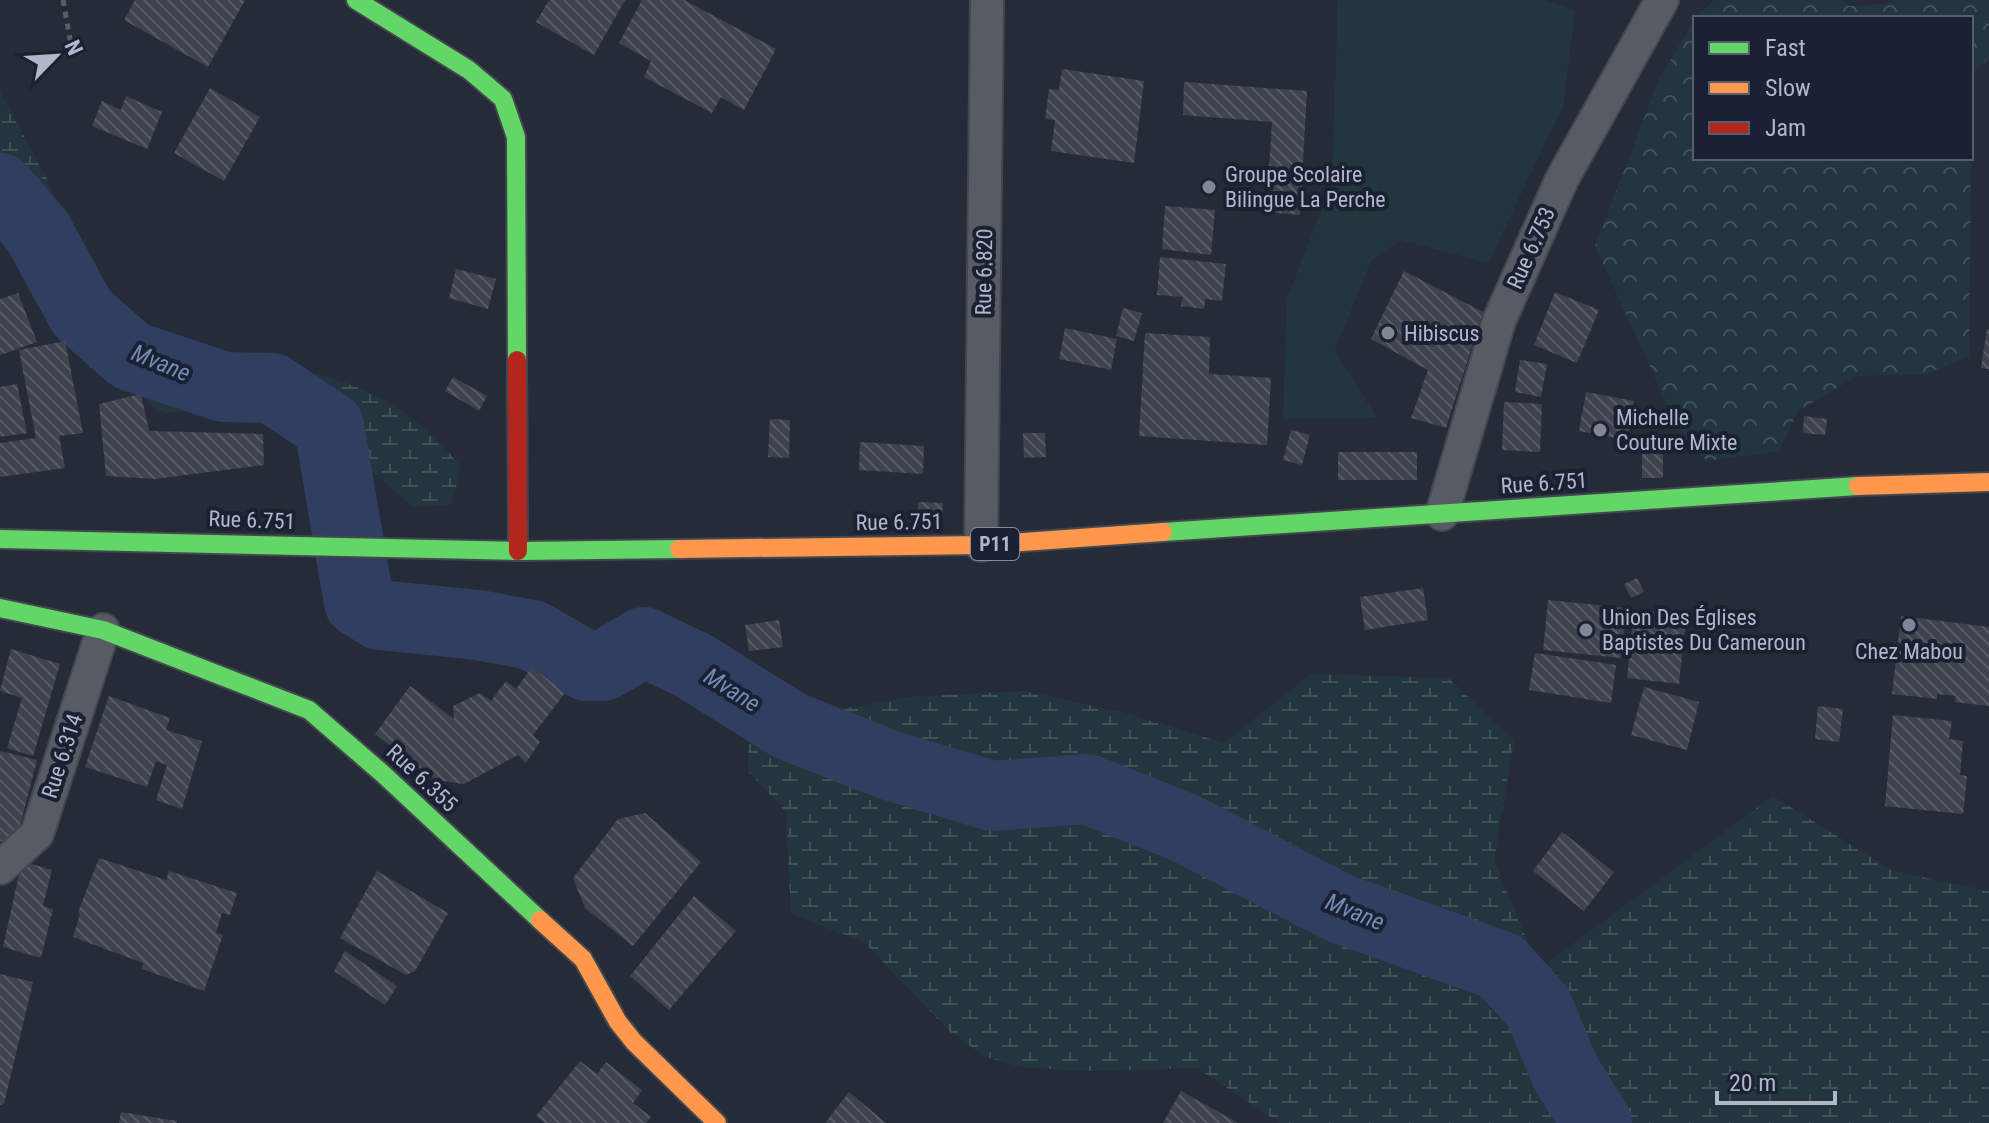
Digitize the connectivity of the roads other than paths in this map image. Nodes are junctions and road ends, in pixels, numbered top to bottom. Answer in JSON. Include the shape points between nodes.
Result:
{"nodes":[{"id":1,"x":356,"y":0,"type":"edge"},
{"id":2,"x":987,"y":0,"type":"edge"},
{"id":3,"x":1662,"y":0,"type":"edge"},
{"id":4,"x":1989,"y":482,"type":"edge"},
{"id":5,"x":1442,"y":514,"type":"junction"},
{"id":6,"x":0,"y":539,"type":"edge"},
{"id":7,"x":981,"y":545,"type":"junction"},
{"id":8,"x":518,"y":551,"type":"junction"},
{"id":9,"x":0,"y":608,"type":"edge"},
{"id":10,"x":103,"y":630,"type":"junction"},
{"id":11,"x":0,"y":868,"type":"edge"},
{"id":12,"x":717,"y":1123,"type":"edge"}],
"edges":[{"from":1,"to":8,"type":"main road","via":[[469,70],[503,99],[516,137]]},
{"from":2,"to":7,"type":"street","name":"Rue 6.820"},
{"from":3,"to":5,"type":"street","name":"Rue 6.753","via":[[1562,179],[1499,321]]},
{"from":4,"to":5,"type":"main road","name":"Rue 6.751","number":"P11","via":[[1814,487]]},
{"from":5,"to":7,"type":"main road","name":"Rue 6.751","number":"P11"},
{"from":6,"to":8,"type":"main road","name":"Rue 6.751","number":"P11"},
{"from":7,"to":8,"type":"main road","name":"Rue 6.751","number":"P11"},
{"from":9,"to":10,"type":"main road","name":"Rue 6.355"},
{"from":10,"to":11,"type":"street","name":"Rue 6.314","via":[[37,834]]},
{"from":10,"to":12,"type":"main road","name":"Rue 6.355","via":[[309,710],[583,959],[624,1030]]}]}
